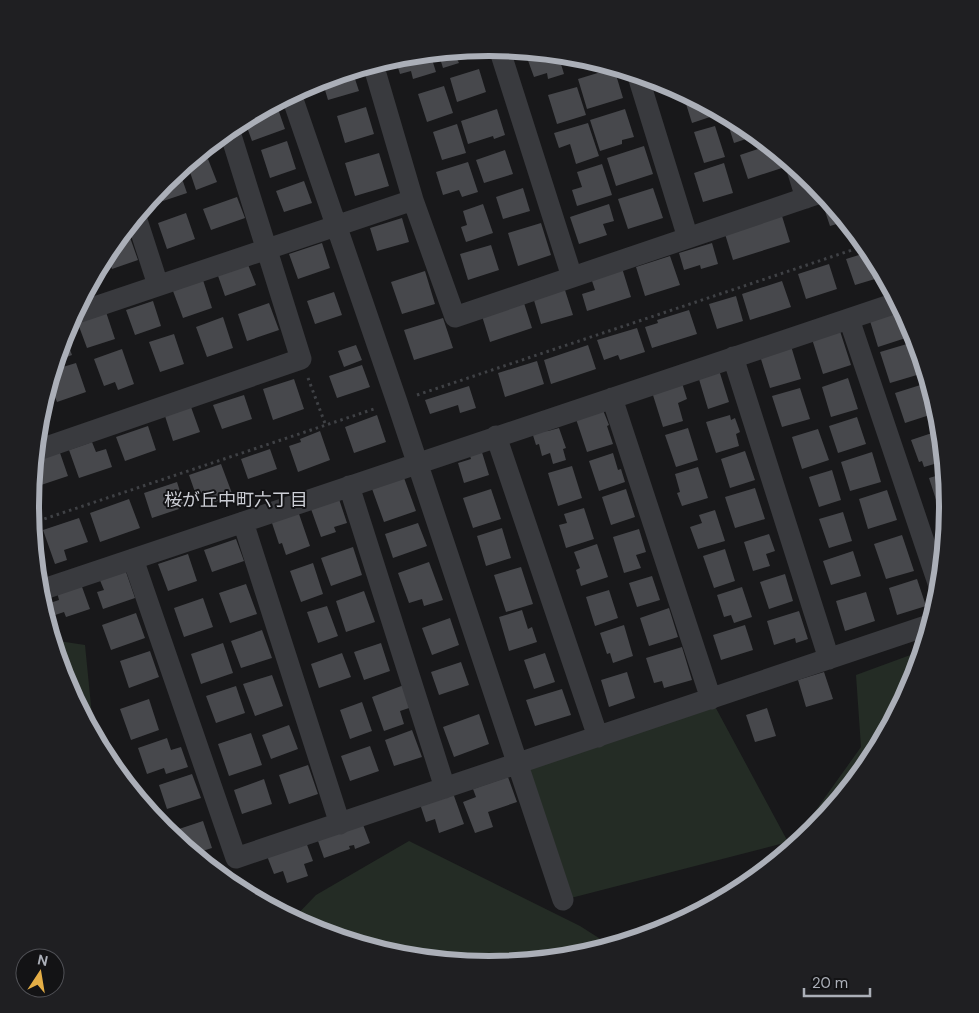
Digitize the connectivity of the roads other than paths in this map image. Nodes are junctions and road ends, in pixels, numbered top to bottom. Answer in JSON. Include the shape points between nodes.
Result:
{"nodes":[{"id":1,"x":502,"y":56,"type":"edge"},
{"id":2,"x":374,"y":71,"type":"edge"},
{"id":3,"x":639,"y":82,"type":"edge"},
{"id":4,"x":293,"y":101,"type":"edge"},
{"id":5,"x":232,"y":137,"type":"edge"},
{"id":6,"x":814,"y":195,"type":"edge"},
{"id":7,"x":413,"y":200,"type":"junction"},
{"id":8,"x":138,"y":224,"type":"edge"},
{"id":9,"x":337,"y":225,"type":"junction"},
{"id":10,"x":688,"y":238,"type":"junction"},
{"id":11,"x":267,"y":249,"type":"junction"},
{"id":12,"x":572,"y":277,"type":"junction"},
{"id":13,"x":158,"y":285,"type":"junction"},
{"id":14,"x":892,"y":304,"type":"edge"},
{"id":15,"x":86,"y":305,"type":"edge"},
{"id":16,"x":849,"y":318,"type":"junction"},
{"id":17,"x":733,"y":357,"type":"junction"},
{"id":18,"x":612,"y":398,"type":"junction"},
{"id":19,"x":496,"y":436,"type":"junction"},
{"id":20,"x":43,"y":449,"type":"edge"},
{"id":21,"x":417,"y":463,"type":"junction"},
{"id":22,"x":349,"y":486,"type":"junction"},
{"id":23,"x":243,"y":522,"type":"junction"},
{"id":24,"x":133,"y":559,"type":"junction"},
{"id":25,"x":935,"y":574,"type":"edge"},
{"id":26,"x":46,"y":588,"type":"edge"},
{"id":27,"x":924,"y":627,"type":"edge"},
{"id":28,"x":829,"y":659,"type":"junction"},
{"id":29,"x":711,"y":699,"type":"junction"},
{"id":30,"x":598,"y":737,"type":"junction"},
{"id":31,"x":518,"y":764,"type":"junction"},
{"id":32,"x":446,"y":788,"type":"junction"},
{"id":33,"x":340,"y":824,"type":"junction"},
{"id":34,"x":563,"y":900,"type":"dead end"}],
"edges":[{"from":1,"to":12,"type":"street"},
{"from":2,"to":7,"type":"street"},
{"from":3,"to":10,"type":"street"},
{"from":4,"to":9,"type":"street"},
{"from":5,"to":11,"type":"street"},
{"from":6,"to":10,"type":"street"},
{"from":7,"to":9,"type":"street"},
{"from":7,"to":12,"type":"street","via":[[455,317]]},
{"from":8,"to":13,"type":"street"},
{"from":9,"to":11,"type":"street"},
{"from":9,"to":21,"type":"street"},
{"from":10,"to":12,"type":"street"},
{"from":11,"to":13,"type":"street"},
{"from":11,"to":20,"type":"street","via":[[301,360]]},
{"from":13,"to":15,"type":"street"},
{"from":14,"to":16,"type":"street"},
{"from":16,"to":17,"type":"street"},
{"from":16,"to":25,"type":"street"},
{"from":17,"to":18,"type":"street"},
{"from":17,"to":28,"type":"street"},
{"from":18,"to":19,"type":"street"},
{"from":18,"to":29,"type":"street"},
{"from":19,"to":21,"type":"street"},
{"from":19,"to":30,"type":"street"},
{"from":21,"to":22,"type":"street"},
{"from":21,"to":31,"type":"street"},
{"from":22,"to":23,"type":"street"},
{"from":22,"to":32,"type":"street"},
{"from":23,"to":24,"type":"street"},
{"from":23,"to":33,"type":"street"},
{"from":24,"to":26,"type":"street"},
{"from":24,"to":33,"type":"street","via":[[236,858]]},
{"from":27,"to":28,"type":"street"},
{"from":28,"to":29,"type":"street"},
{"from":29,"to":30,"type":"street"},
{"from":30,"to":31,"type":"street"},
{"from":31,"to":32,"type":"street"},
{"from":31,"to":34,"type":"street"},
{"from":32,"to":33,"type":"street"}]}
